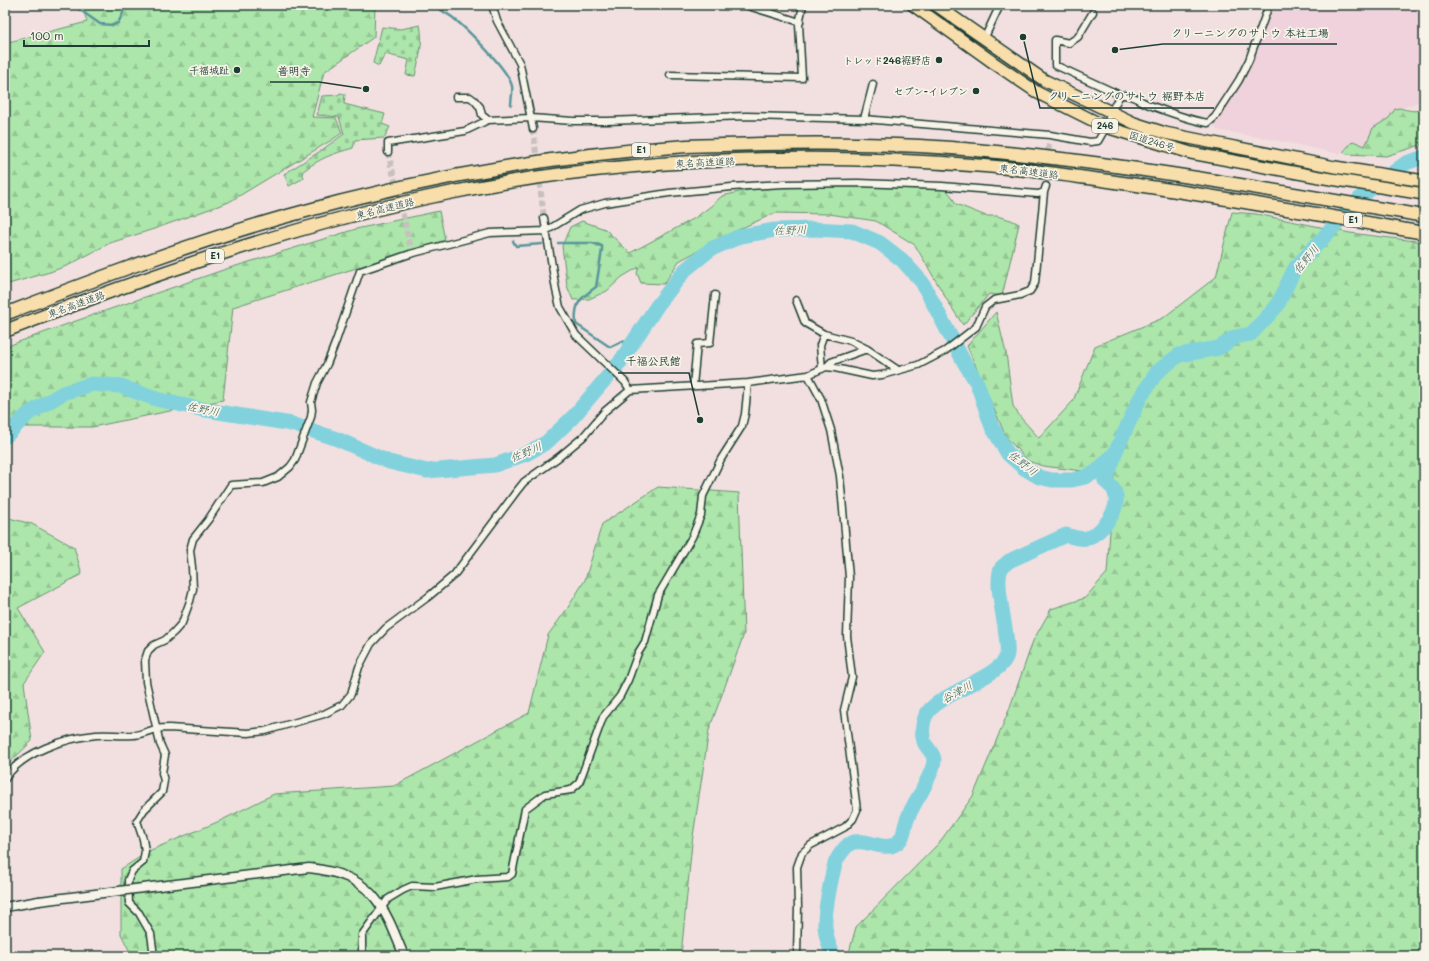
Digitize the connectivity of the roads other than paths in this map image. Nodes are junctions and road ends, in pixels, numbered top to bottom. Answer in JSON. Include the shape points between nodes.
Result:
{"nodes":[{"id":1,"x":492,"y":5,"type":"edge"},
{"id":2,"x":745,"y":5,"type":"edge"},
{"id":3,"x":803,"y":5,"type":"edge"},
{"id":4,"x":913,"y":5,"type":"edge"},
{"id":5,"x":936,"y":5,"type":"edge"},
{"id":6,"x":1000,"y":5,"type":"edge"},
{"id":7,"x":1269,"y":5,"type":"edge"},
{"id":8,"x":1094,"y":12,"type":"dead end"},
{"id":9,"x":800,"y":22,"type":"junction"},
{"id":10,"x":984,"y":39,"type":"junction"},
{"id":11,"x":670,"y":75,"type":"dead end"},
{"id":12,"x":873,"y":84,"type":"dead end"},
{"id":13,"x":1120,"y":95,"type":"junction"},
{"id":14,"x":456,"y":97,"type":"dead end"},
{"id":15,"x":1111,"y":112,"type":"junction"},
{"id":16,"x":531,"y":118,"type":"junction"},
{"id":17,"x":864,"y":119,"type":"junction"},
{"id":18,"x":488,"y":120,"type":"junction"},
{"id":19,"x":1106,"y":127,"type":"junction"},
{"id":20,"x":533,"y":129,"type":"tunnel mouth"},
{"id":21,"x":1050,"y":135,"type":"junction"},
{"id":22,"x":1049,"y":143,"type":"tunnel mouth"},
{"id":23,"x":388,"y":152,"type":"dead end"},
{"id":24,"x":1424,"y":181,"type":"edge"},
{"id":25,"x":1424,"y":194,"type":"edge"},
{"id":26,"x":1424,"y":216,"type":"edge"},
{"id":27,"x":544,"y":218,"type":"tunnel mouth"},
{"id":28,"x":546,"y":231,"type":"junction"},
{"id":29,"x":1424,"y":233,"type":"edge"},
{"id":30,"x":715,"y":295,"type":"dead end"},
{"id":31,"x":796,"y":300,"type":"dead end"},
{"id":32,"x":5,"y":314,"type":"edge"},
{"id":33,"x":5,"y":331,"type":"edge"},
{"id":34,"x":824,"y":334,"type":"junction"},
{"id":35,"x":867,"y":349,"type":"junction"},
{"id":36,"x":824,"y":368,"type":"junction"},
{"id":37,"x":898,"y":370,"type":"junction"},
{"id":38,"x":808,"y":375,"type":"junction"},
{"id":39,"x":748,"y":383,"type":"junction"},
{"id":40,"x":693,"y":386,"type":"junction"},
{"id":41,"x":630,"y":390,"type":"junction"},
{"id":42,"x":157,"y":729,"type":"junction"},
{"id":43,"x":5,"y":779,"type":"edge"},
{"id":44,"x":5,"y":907,"type":"edge"},
{"id":45,"x":382,"y":907,"type":"junction"},
{"id":46,"x":154,"y":956,"type":"edge"},
{"id":47,"x":362,"y":956,"type":"edge"},
{"id":48,"x":404,"y":956,"type":"edge"},
{"id":49,"x":797,"y":956,"type":"edge"}],
"edges":[{"from":1,"to":16,"type":"street","via":[[497,21],[520,64]]},
{"from":2,"to":9,"type":"street"},
{"from":3,"to":9,"type":"street"},
{"from":4,"to":19,"type":"highway","name":"国道246号","number":"246","via":[[1038,92]]},
{"from":5,"to":10,"type":"highway","name":"国道246号","number":"246"},
{"from":6,"to":10,"type":"street"},
{"from":7,"to":13,"type":"street","via":[[1239,80],[1215,117],[1208,123],[1125,94]]},
{"from":8,"to":13,"type":"street","via":[[1078,37],[1069,43],[1055,40],[1055,64]]},
{"from":9,"to":11,"type":"street","via":[[802,78]]},
{"from":10,"to":15,"type":"highway","name":"国道246号","number":"246","via":[[1044,80]]},
{"from":12,"to":17,"type":"street"},
{"from":13,"to":15,"type":"street"},
{"from":14,"to":18,"type":"street","via":[[470,97]]},
{"from":15,"to":19,"type":"street"},
{"from":15,"to":24,"type":"highway","name":"国道246号","number":"246","via":[[1134,123],[1165,132],[1335,167]]},
{"from":16,"to":17,"type":"street","via":[[573,121],[746,116]]},
{"from":16,"to":18,"type":"street"},
{"from":16,"to":20,"type":"street"},
{"from":17,"to":21,"type":"street"},
{"from":18,"to":23,"type":"street","via":[[465,131],[388,143]]},
{"from":19,"to":21,"type":"street","via":[[1098,141]]},
{"from":19,"to":25,"type":"highway","name":"国道246号","number":"246","via":[[1191,153]]},
{"from":21,"to":22,"type":"street"},
{"from":26,"to":32,"type":"highway","name":"東名高速道路","number":"E1","via":[[1212,180],[996,152],[917,146],[815,143],[688,146],[521,164],[363,196],[280,218],[174,252]]},
{"from":27,"to":28,"type":"street"},
{"from":28,"to":37,"type":"street","via":[[580,210],[605,202],[732,186],[858,183],[942,186],[1038,194],[1045,189],[1035,283],[1030,291],[994,300],[985,307],[976,327],[945,351],[918,365]]},
{"from":28,"to":41,"type":"street","via":[[560,307],[576,336],[625,382]]},
{"from":28,"to":42,"type":"street","via":[[490,233],[411,251],[360,271],[334,347],[317,383],[311,402],[311,417],[295,460],[278,477],[263,483],[231,485],[192,539],[192,589],[182,623],[165,640],[154,645],[148,651],[145,660],[146,682]]},
{"from":29,"to":33,"type":"highway","name":"東名高速道路","number":"E1","via":[[1282,208],[1064,175],[980,166],[802,158],[695,162],[612,168],[525,179],[449,193],[312,226],[156,276]]},
{"from":30,"to":40,"type":"street","via":[[710,343],[696,344]]},
{"from":31,"to":34,"type":"street","via":[[805,323]]},
{"from":34,"to":35,"type":"street","via":[[851,341]]},
{"from":34,"to":36,"type":"street","via":[[820,345]]},
{"from":35,"to":36,"type":"street","via":[[831,362]]},
{"from":35,"to":37,"type":"street"},
{"from":36,"to":37,"type":"street","via":[[872,376]]},
{"from":36,"to":38,"type":"street"},
{"from":38,"to":39,"type":"street"},
{"from":38,"to":49,"type":"street","via":[[821,399],[831,430],[840,476],[849,577],[847,636],[852,677],[844,710],[857,810],[845,827],[811,845],[802,853],[797,867]]},
{"from":39,"to":40,"type":"street"},
{"from":39,"to":45,"type":"street","via":[[746,414],[742,426],[721,459],[703,496],[701,515],[695,530],[658,595],[645,642],[638,652],[620,696],[603,717],[579,783],[571,790],[545,794],[525,809],[512,874],[508,877],[477,879],[435,887],[412,886],[388,900]]},
{"from":40,"to":41,"type":"street"},
{"from":41,"to":42,"type":"street","via":[[605,411],[583,437],[524,482],[454,575],[386,628],[371,644],[359,667],[351,694],[342,705],[324,714],[248,733]]},
{"from":42,"to":43,"type":"street","via":[[134,735],[75,738],[24,759],[10,770]]},
{"from":42,"to":46,"type":"street","via":[[165,755],[162,773],[164,787],[137,821],[145,851],[143,862],[132,871],[128,880],[129,903],[139,913],[151,934]]},
{"from":44,"to":45,"type":"street","bridge":true,"via":[[151,886],[309,868],[340,874],[361,884]]},
{"from":45,"to":47,"type":"street","via":[[362,935]]},
{"from":45,"to":48,"type":"street","via":[[391,922]]}]}
